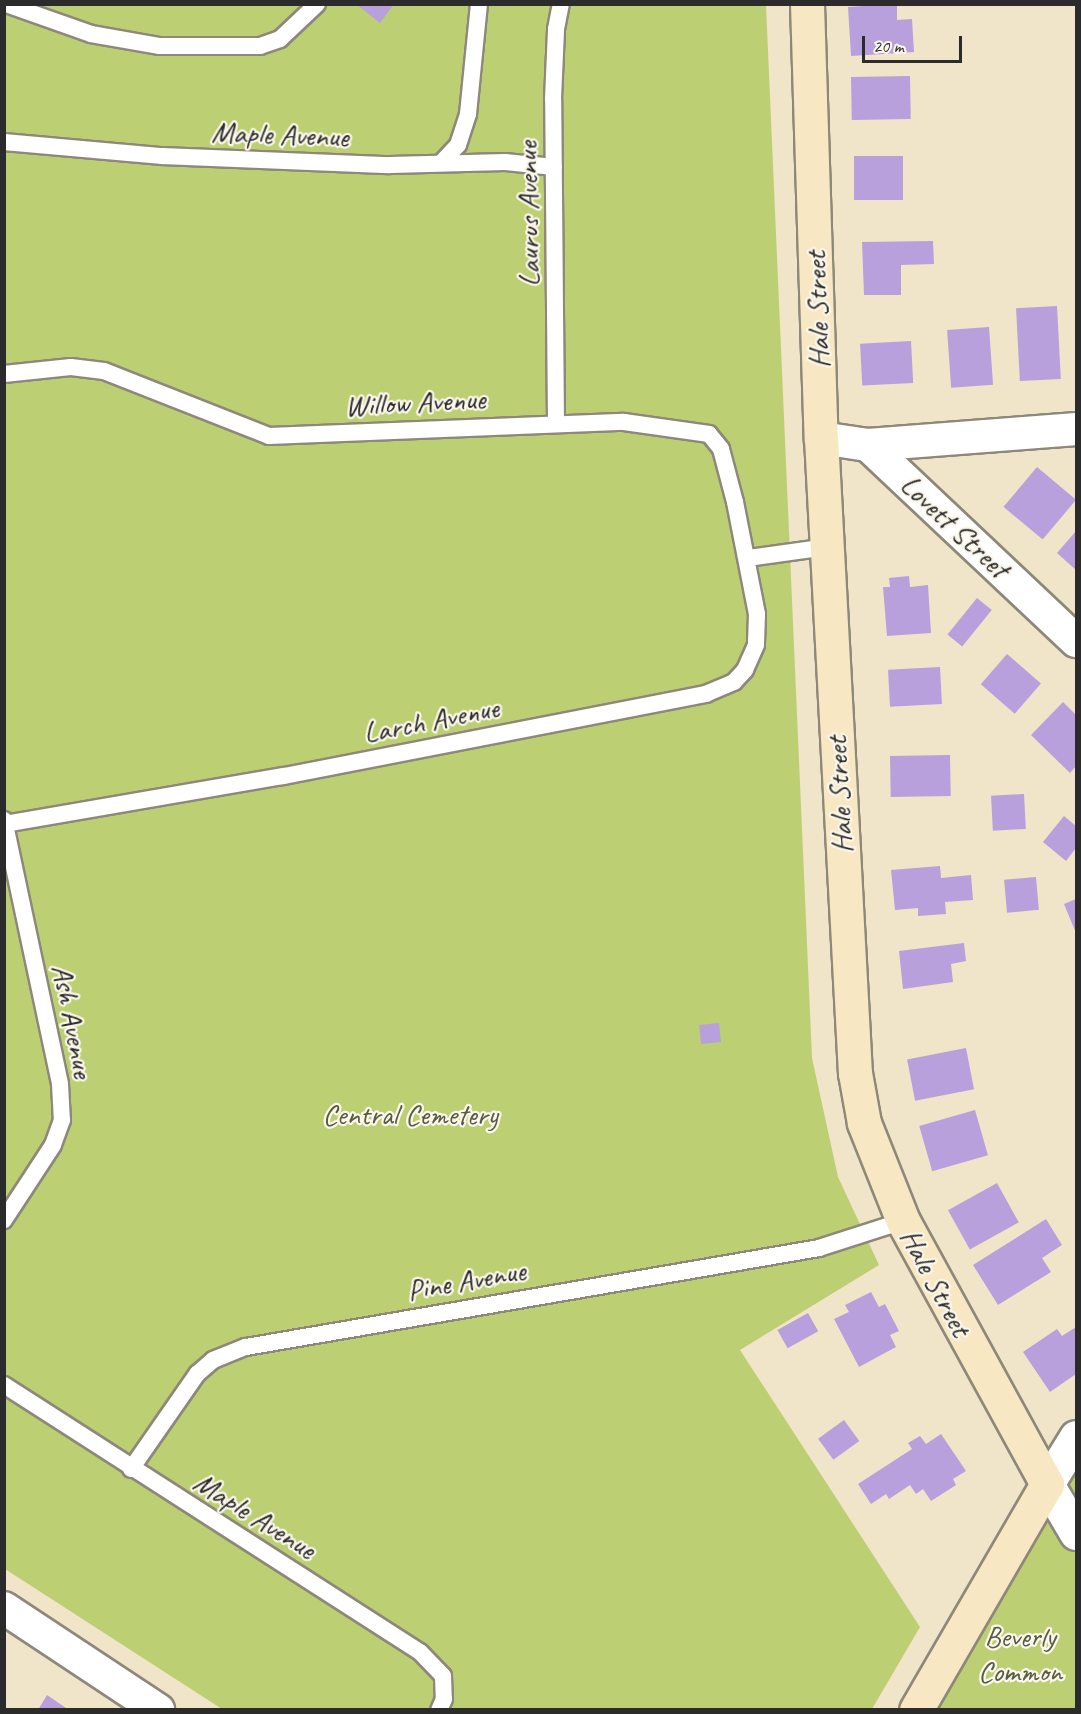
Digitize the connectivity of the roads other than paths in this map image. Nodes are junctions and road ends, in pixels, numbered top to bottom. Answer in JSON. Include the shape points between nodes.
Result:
{"nodes":[{"id":1,"x":6,"y":4,"type":"edge"},
{"id":2,"x":317,"y":4,"type":"edge"},
{"id":3,"x":479,"y":4,"type":"edge"},
{"id":4,"x":561,"y":4,"type":"edge"},
{"id":5,"x":807,"y":4,"type":"edge"},
{"id":6,"x":4,"y":142,"type":"edge"},
{"id":7,"x":443,"y":161,"type":"junction"},
{"id":8,"x":554,"y":167,"type":"junction"},
{"id":9,"x":4,"y":374,"type":"edge"},
{"id":10,"x":556,"y":423,"type":"junction"},
{"id":11,"x":1077,"y":429,"type":"edge"},
{"id":12,"x":821,"y":438,"type":"junction"},
{"id":13,"x":868,"y":445,"type":"junction"},
{"id":14,"x":827,"y":547,"type":"junction"},
{"id":15,"x":747,"y":558,"type":"junction"},
{"id":16,"x":1077,"y":641,"type":"edge"},
{"id":17,"x":5,"y":823,"type":"edge"},
{"id":18,"x":4,"y":1220,"type":"edge"},
{"id":19,"x":903,"y":1221,"type":"junction"},
{"id":20,"x":4,"y":1385,"type":"edge"},
{"id":21,"x":1077,"y":1437,"type":"edge"},
{"id":22,"x":131,"y":1469,"type":"junction"},
{"id":23,"x":1047,"y":1484,"type":"junction"},
{"id":24,"x":1077,"y":1533,"type":"edge"},
{"id":25,"x":4,"y":1608,"type":"edge"},
{"id":26,"x":158,"y":1710,"type":"edge"},
{"id":27,"x":439,"y":1710,"type":"edge"},
{"id":28,"x":916,"y":1710,"type":"edge"}],
"edges":[{"from":1,"to":2,"type":"lane","via":[[91,34],[160,46],[260,46],[280,39]]},
{"from":3,"to":7,"type":"lane","via":[[468,114],[458,145]]},
{"from":4,"to":8,"type":"lane","name":"Laurus Avenue","via":[[555,29]]},
{"from":5,"to":12,"type":"main road","name":"Hale Street"},
{"from":6,"to":7,"type":"lane","name":"Maple Avenue","via":[[265,161],[390,165]]},
{"from":7,"to":8,"type":"lane","name":"Maple Avenue"},
{"from":8,"to":10,"type":"lane","name":"Laurus Avenue"},
{"from":9,"to":10,"type":"lane","name":"Willow Avenue","via":[[71,367],[104,371],[269,436]]},
{"from":10,"to":15,"type":"lane","name":"Willow Avenue","via":[[624,422],[709,434],[721,449]]},
{"from":11,"to":13,"type":"street"},
{"from":12,"to":13,"type":"street"},
{"from":12,"to":14,"type":"main road","name":"Hale Street"},
{"from":13,"to":16,"type":"street","name":"Lovett Street"},
{"from":14,"to":15,"type":"lane"},
{"from":14,"to":19,"type":"main road","name":"Hale Street","via":[[855,1073],[867,1132]]},
{"from":15,"to":17,"type":"lane","name":"Larch Avenue","via":[[757,614],[756,645],[745,670],[734,682],[706,694],[283,776]]},
{"from":17,"to":18,"type":"lane","name":"Ash Avenue","via":[[60,1084],[62,1120],[53,1145]]},
{"from":19,"to":22,"type":"lane","name":"Pine Avenue","via":[[819,1248],[246,1347],[213,1360],[197,1374]]},
{"from":19,"to":23,"type":"main road","name":"Hale Street"},
{"from":20,"to":22,"type":"lane","name":"Maple Avenue"},
{"from":21,"to":23,"type":"street"},
{"from":22,"to":27,"type":"lane","name":"Maple Avenue","via":[[420,1652],[443,1676],[444,1699]]},
{"from":23,"to":24,"type":"street","name":"Hale Street"},
{"from":23,"to":28,"type":"main road"},
{"from":25,"to":26,"type":"street"}]}
